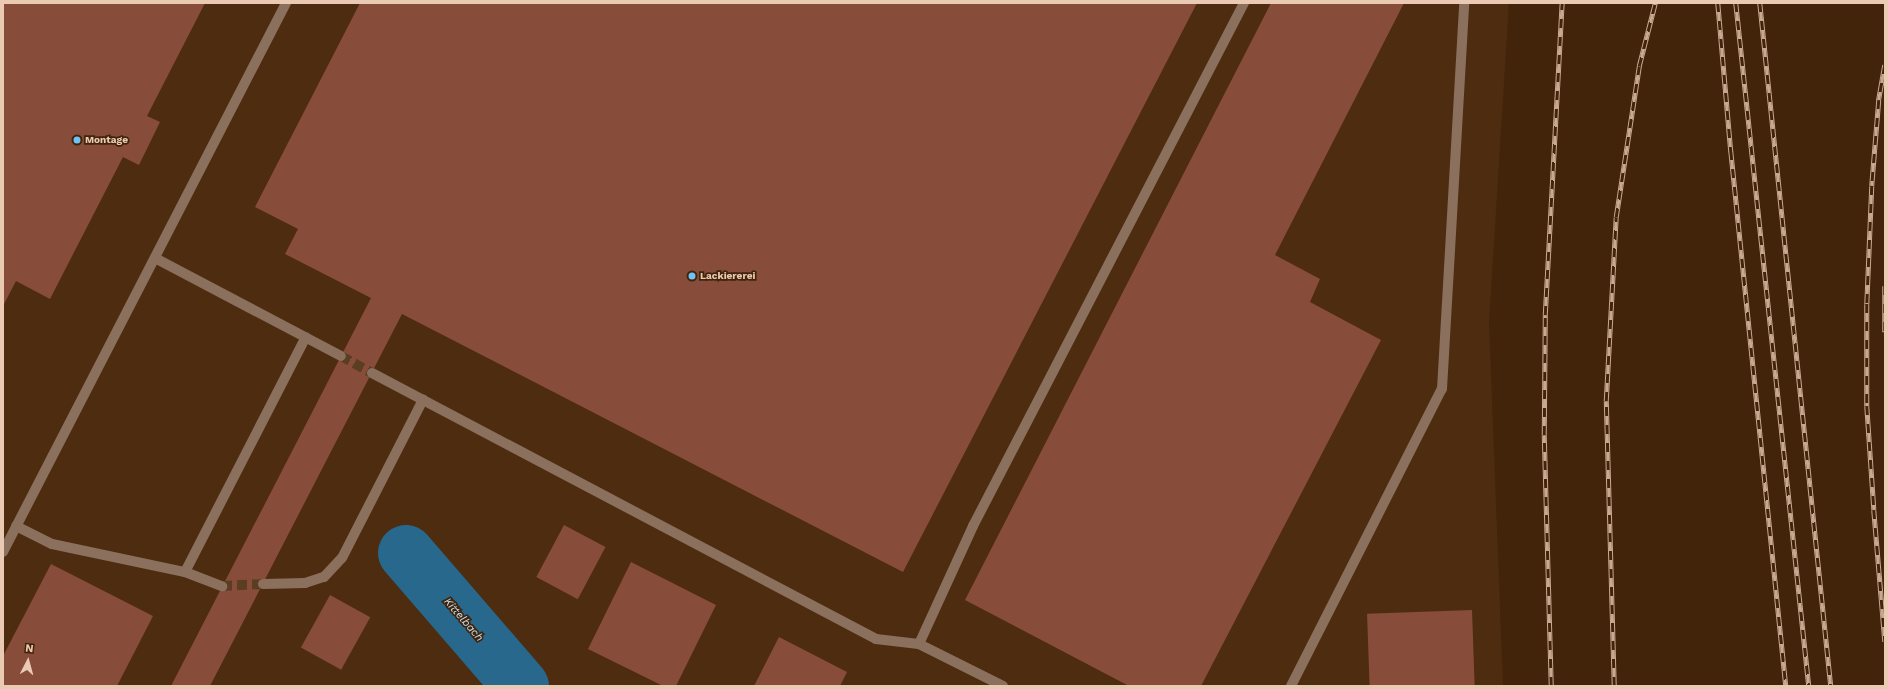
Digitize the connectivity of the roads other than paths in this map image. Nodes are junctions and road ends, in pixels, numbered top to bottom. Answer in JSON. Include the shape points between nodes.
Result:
{"nodes":[{"id":1,"x":286,"y":3,"type":"edge"},
{"id":2,"x":1244,"y":3,"type":"edge"},
{"id":3,"x":1464,"y":3,"type":"edge"},
{"id":4,"x":155,"y":258,"type":"junction"},
{"id":5,"x":306,"y":337,"type":"junction"},
{"id":6,"x":341,"y":356,"type":"tunnel mouth"},
{"id":7,"x":372,"y":373,"type":"tunnel mouth"},
{"id":8,"x":423,"y":400,"type":"junction"},
{"id":9,"x":16,"y":526,"type":"junction"},
{"id":10,"x":3,"y":552,"type":"edge"},
{"id":11,"x":185,"y":572,"type":"junction"},
{"id":12,"x":263,"y":584,"type":"tunnel mouth"},
{"id":13,"x":222,"y":586,"type":"tunnel mouth"},
{"id":14,"x":919,"y":644,"type":"junction"},
{"id":15,"x":1003,"y":686,"type":"edge"},
{"id":16,"x":1290,"y":686,"type":"edge"}],
"edges":[{"from":1,"to":4,"type":"lane"},
{"from":2,"to":14,"type":"lane","via":[[973,526]]},
{"from":3,"to":16,"type":"lane","via":[[1442,389]]},
{"from":4,"to":5,"type":"lane"},
{"from":4,"to":9,"type":"lane"},
{"from":5,"to":6,"type":"lane"},
{"from":5,"to":11,"type":"lane"},
{"from":7,"to":8,"type":"lane"},
{"from":8,"to":12,"type":"lane","via":[[342,558],[324,577],[305,583]]},
{"from":8,"to":14,"type":"lane","via":[[876,639]]},
{"from":9,"to":10,"type":"lane"},
{"from":9,"to":11,"type":"lane","via":[[52,544]]},
{"from":11,"to":13,"type":"lane"},
{"from":14,"to":15,"type":"lane"}]}
